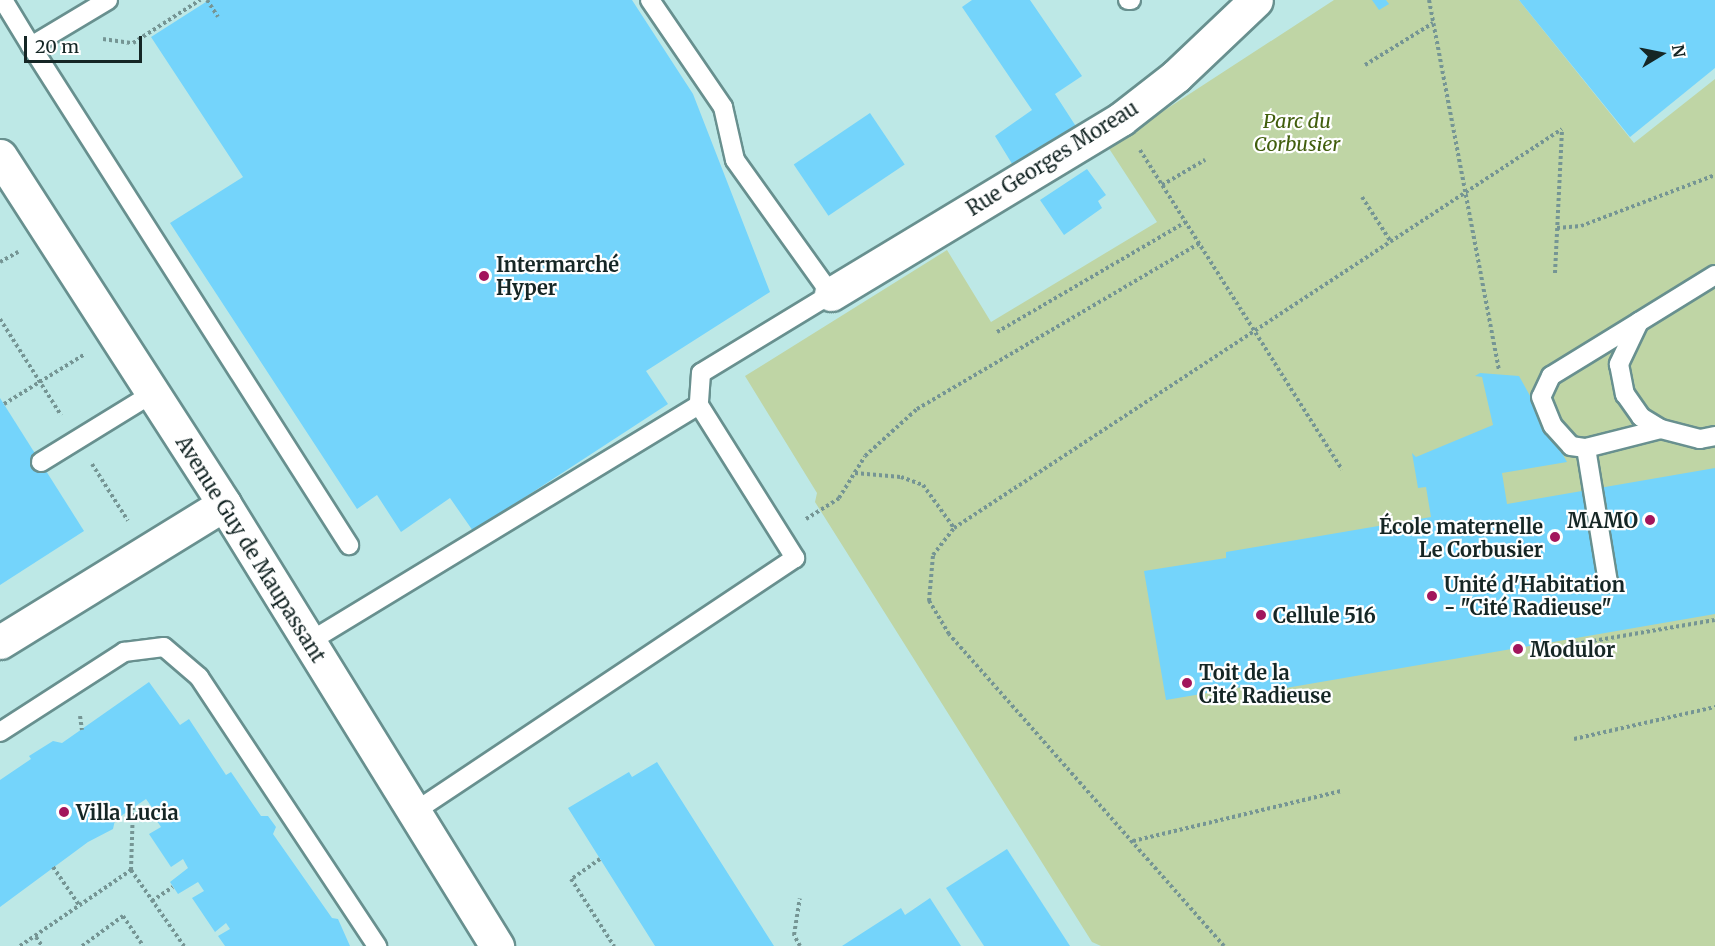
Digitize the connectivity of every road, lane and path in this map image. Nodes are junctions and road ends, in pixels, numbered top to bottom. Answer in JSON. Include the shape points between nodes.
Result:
{"nodes":[{"id":1,"x":3,"y":0,"type":"edge"},
{"id":2,"x":108,"y":0,"type":"edge"},
{"id":3,"x":207,"y":0,"type":"edge"},
{"id":4,"x":650,"y":0,"type":"edge"},
{"id":5,"x":1256,"y":0,"type":"edge"},
{"id":6,"x":1429,"y":0,"type":"edge"},
{"id":7,"x":218,"y":17,"type":"dead end"},
{"id":8,"x":1433,"y":23,"type":"junction"},
{"id":9,"x":31,"y":46,"type":"junction"},
{"id":10,"x":1365,"y":65,"type":"dead end"},
{"id":11,"x":1121,"y":118,"type":"junction"},
{"id":12,"x":0,"y":156,"type":"edge"},
{"id":13,"x":1205,"y":160,"type":"dead end"},
{"id":14,"x":1715,"y":175,"type":"edge"},
{"id":15,"x":1162,"y":184,"type":"junction"},
{"id":16,"x":1466,"y":194,"type":"junction"},
{"id":17,"x":1362,"y":197,"type":"dead end"},
{"id":18,"x":1186,"y":222,"type":"junction"},
{"id":19,"x":1557,"y":228,"type":"junction"},
{"id":20,"x":1391,"y":242,"type":"junction"},
{"id":21,"x":1200,"y":243,"type":"junction"},
{"id":22,"x":1555,"y":273,"type":"dead end"},
{"id":23,"x":1715,"y":275,"type":"edge"},
{"id":24,"x":831,"y":294,"type":"junction"},
{"id":25,"x":1639,"y":322,"type":"junction"},
{"id":26,"x":1255,"y":330,"type":"junction"},
{"id":27,"x":997,"y":332,"type":"dead end"},
{"id":28,"x":116,"y":336,"type":"junction"},
{"id":29,"x":1499,"y":370,"type":"dead end"},
{"id":30,"x":153,"y":393,"type":"junction"},
{"id":31,"x":4,"y":404,"type":"dead end"},
{"id":32,"x":699,"y":405,"type":"junction"},
{"id":33,"x":1661,"y":429,"type":"junction"},
{"id":34,"x":1715,"y":436,"type":"edge"},
{"id":35,"x":1586,"y":448,"type":"junction"},
{"id":36,"x":41,"y":462,"type":"dead end"},
{"id":37,"x":1342,"y":469,"type":"dead end"},
{"id":38,"x":855,"y":473,"type":"junction"},
{"id":39,"x":224,"y":504,"type":"junction"},
{"id":40,"x":954,"y":528,"type":"junction"},
{"id":41,"x":781,"y":536,"type":"junction"},
{"id":42,"x":349,"y":545,"type":"dead end"},
{"id":43,"x":1608,"y":582,"type":"dead end"},
{"id":44,"x":1715,"y":620,"type":"edge"},
{"id":45,"x":0,"y":642,"type":"edge"},
{"id":46,"x":309,"y":642,"type":"junction"},
{"id":47,"x":1558,"y":647,"type":"dead end"},
{"id":48,"x":1715,"y":707,"type":"edge"},
{"id":49,"x":0,"y":732,"type":"edge"},
{"id":50,"x":1574,"y":739,"type":"dead end"},
{"id":51,"x":1342,"y":791,"type":"dead end"},
{"id":52,"x":133,"y":808,"type":"dead end"},
{"id":53,"x":414,"y":812,"type":"junction"},
{"id":54,"x":1132,"y":841,"type":"junction"},
{"id":55,"x":600,"y":859,"type":"dead end"},
{"id":56,"x":53,"y":867,"type":"dead end"},
{"id":57,"x":131,"y":870,"type":"junction"},
{"id":58,"x":173,"y":887,"type":"dead end"},
{"id":59,"x":800,"y":898,"type":"dead end"},
{"id":60,"x":152,"y":901,"type":"junction"},
{"id":61,"x":79,"y":905,"type":"junction"},
{"id":62,"x":36,"y":937,"type":"junction"},
{"id":63,"x":20,"y":946,"type":"edge"},
{"id":64,"x":42,"y":946,"type":"edge"},
{"id":65,"x":82,"y":946,"type":"edge"},
{"id":66,"x":143,"y":946,"type":"edge"},
{"id":67,"x":184,"y":946,"type":"edge"},
{"id":68,"x":377,"y":946,"type":"edge"},
{"id":69,"x":497,"y":946,"type":"edge"},
{"id":70,"x":614,"y":946,"type":"edge"},
{"id":71,"x":800,"y":946,"type":"edge"},
{"id":72,"x":1224,"y":946,"type":"edge"}],
"edges":[{"from":1,"to":9,"type":"lane"},
{"from":2,"to":9,"type":"lane"},
{"from":3,"to":7,"type":"path"},
{"from":4,"to":24,"type":"lane","via":[[723,107],[735,160]]},
{"from":5,"to":11,"type":"street","name":"Rue Georges Moreau","via":[[1176,76]]},
{"from":6,"to":8,"type":"path"},
{"from":8,"to":10,"type":"path"},
{"from":8,"to":16,"type":"path"},
{"from":9,"to":42,"type":"lane"},
{"from":11,"to":15,"type":"path"},
{"from":11,"to":24,"type":"street","name":"Rue Georges Moreau"},
{"from":12,"to":28,"type":"street","name":"Avenue Guy de Maupassant"},
{"from":13,"to":15,"type":"path"},
{"from":14,"to":19,"type":"path","via":[[1581,226]]},
{"from":15,"to":18,"type":"path"},
{"from":16,"to":19,"type":"path","via":[[1562,129]]},
{"from":16,"to":20,"type":"path"},
{"from":16,"to":29,"type":"path"},
{"from":17,"to":20,"type":"path"},
{"from":18,"to":21,"type":"path"},
{"from":18,"to":27,"type":"path"},
{"from":19,"to":22,"type":"path"},
{"from":20,"to":26,"type":"path"},
{"from":21,"to":26,"type":"path"},
{"from":21,"to":38,"type":"path","via":[[917,409],[865,456]]},
{"from":23,"to":25,"type":"lane"},
{"from":24,"to":32,"type":"lane","via":[[701,374]]},
{"from":25,"to":33,"type":"lane","via":[[1619,364],[1625,394],[1641,417]]},
{"from":25,"to":35,"type":"lane","via":[[1551,376],[1541,397],[1553,426],[1570,446]]},
{"from":26,"to":37,"type":"path"},
{"from":26,"to":40,"type":"path"},
{"from":28,"to":30,"type":"street","name":"Avenue Guy de Maupassant"},
{"from":28,"to":31,"type":"path"},
{"from":30,"to":36,"type":"lane"},
{"from":30,"to":39,"type":"street","name":"Avenue Guy de Maupassant"},
{"from":32,"to":41,"type":"lane"},
{"from":32,"to":46,"type":"lane"},
{"from":33,"to":34,"type":"lane","via":[[1700,439]]},
{"from":33,"to":35,"type":"lane"},
{"from":35,"to":43,"type":"lane"},
{"from":38,"to":40,"type":"path","via":[[902,477],[923,485]]},
{"from":38,"to":41,"type":"path","via":[[839,498]]},
{"from":39,"to":45,"type":"street"},
{"from":39,"to":46,"type":"street","name":"Avenue Guy de Maupassant"},
{"from":40,"to":54,"type":"path","via":[[933,555],[929,601],[949,634]]},
{"from":41,"to":53,"type":"lane","via":[[795,558]]},
{"from":44,"to":47,"type":"path"},
{"from":46,"to":53,"type":"street","name":"Avenue Guy de Maupassant"},
{"from":48,"to":50,"type":"path"},
{"from":49,"to":68,"type":"lane","via":[[124,652],[164,647],[200,677]]},
{"from":51,"to":54,"type":"path"},
{"from":52,"to":57,"type":"path"},
{"from":53,"to":69,"type":"street","name":"Avenue Guy de Maupassant"},
{"from":54,"to":72,"type":"path"},
{"from":55,"to":70,"type":"path","via":[[572,879]]},
{"from":56,"to":61,"type":"path"},
{"from":57,"to":60,"type":"path"},
{"from":57,"to":61,"type":"path"},
{"from":58,"to":60,"type":"path"},
{"from":59,"to":71,"type":"path","via":[[794,935]]},
{"from":60,"to":67,"type":"path"},
{"from":61,"to":62,"type":"path"},
{"from":62,"to":63,"type":"path"},
{"from":62,"to":64,"type":"path"},
{"from":65,"to":66,"type":"path","via":[[123,916]]}]}
